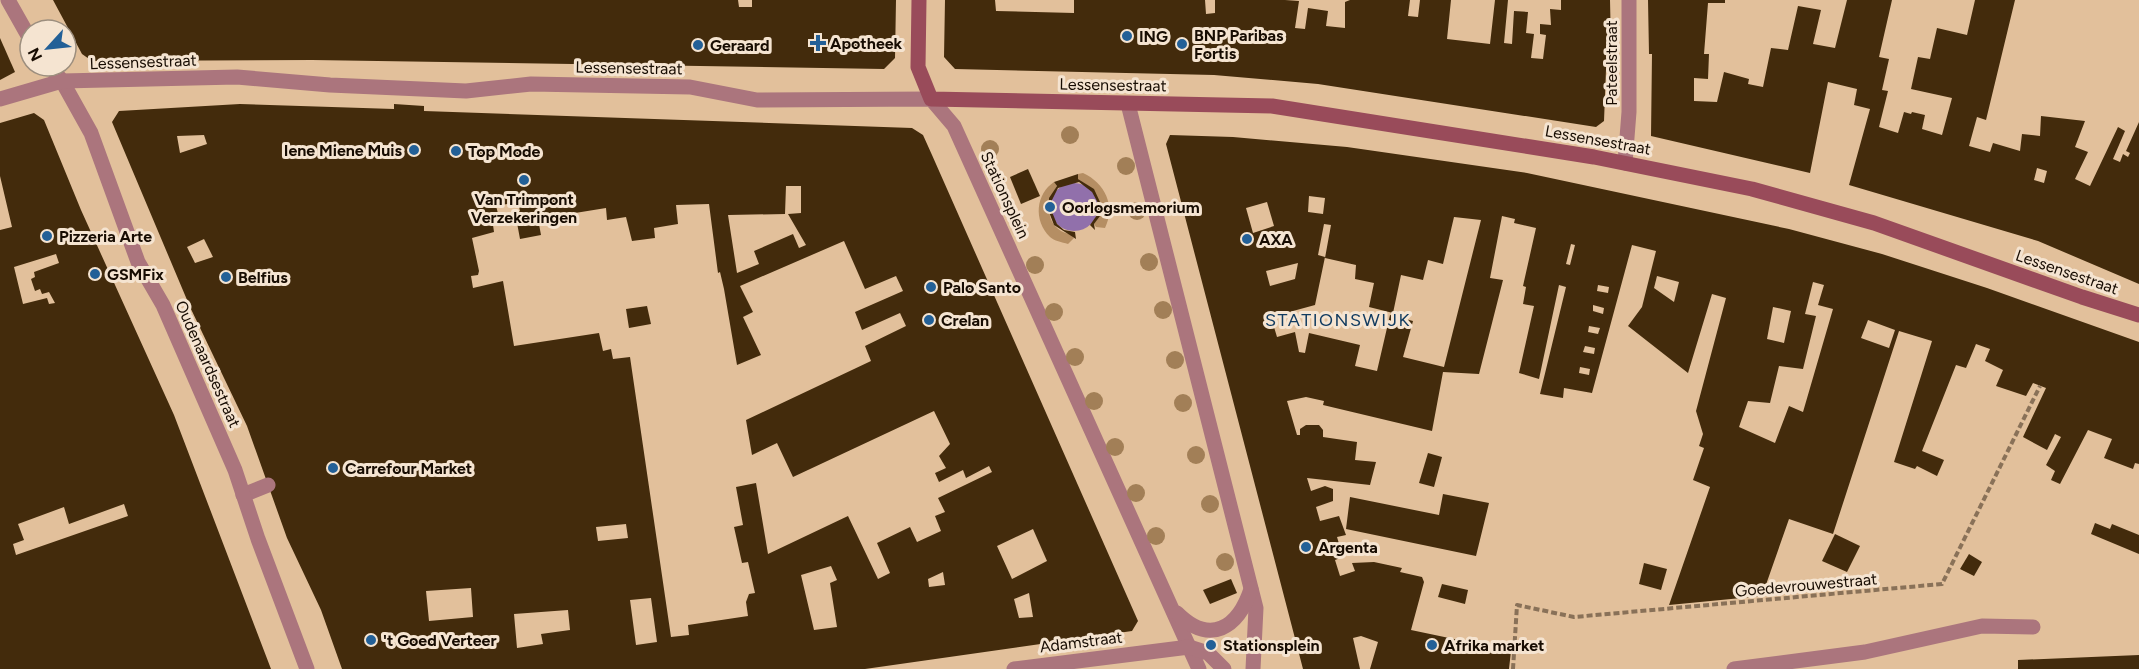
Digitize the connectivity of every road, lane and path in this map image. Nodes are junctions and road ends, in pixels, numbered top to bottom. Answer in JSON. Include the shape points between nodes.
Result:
{"nodes":[{"id":1,"x":8,"y":0,"type":"edge"},
{"id":2,"x":919,"y":0,"type":"edge"},
{"id":3,"x":1629,"y":0,"type":"edge"},
{"id":4,"x":18,"y":18,"type":"edge"},
{"id":5,"x":60,"y":78,"type":"edge"},
{"id":6,"x":62,"y":81,"type":"junction"},
{"id":7,"x":0,"y":99,"type":"edge"},
{"id":8,"x":931,"y":99,"type":"junction"},
{"id":9,"x":1128,"y":104,"type":"junction"},
{"id":10,"x":1624,"y":163,"type":"junction"},
{"id":11,"x":2139,"y":315,"type":"edge"},
{"id":12,"x":2040,"y":386,"type":"dead end"},
{"id":13,"x":268,"y":485,"type":"dead end"},
{"id":14,"x":243,"y":495,"type":"junction"},
{"id":15,"x":1251,"y":589,"type":"junction"},
{"id":16,"x":1171,"y":606,"type":"junction"},
{"id":17,"x":2033,"y":627,"type":"dead end"},
{"id":18,"x":1189,"y":647,"type":"junction"},
{"id":19,"x":307,"y":669,"type":"edge"},
{"id":20,"x":1014,"y":669,"type":"edge"},
{"id":21,"x":1199,"y":669,"type":"edge"},
{"id":22,"x":1224,"y":669,"type":"edge"},
{"id":23,"x":1253,"y":669,"type":"edge"},
{"id":24,"x":1514,"y":669,"type":"edge"},
{"id":25,"x":1734,"y":669,"type":"edge"}],
"edges":[{"from":1,"to":4,"type":"street"},
{"from":2,"to":8,"type":"main road","via":[[918,68]]},
{"from":3,"to":10,"type":"street","name":"Pateelstraat","via":[[1629,112]]},
{"from":5,"to":6,"type":"street","name":"Oudenaardsestraat"},
{"from":6,"to":7,"type":"street","name":"Lessensestraat"},
{"from":6,"to":8,"type":"street","name":"Lessensestraat","via":[[237,77],[466,91],[531,84],[690,87],[757,100]]},
{"from":6,"to":14,"type":"street","name":"Oudenaardsestraat","via":[[91,133],[138,262],[163,305]]},
{"from":8,"to":9,"type":"main road","name":"Lessensestraat"},
{"from":8,"to":16,"type":"street","name":"Stationsplein","via":[[954,126]]},
{"from":9,"to":10,"type":"main road","name":"Lessensestraat","via":[[1272,106]]},
{"from":9,"to":15,"type":"street"},
{"from":10,"to":11,"type":"main road","name":"Lessensestraat","via":[[1752,189],[1874,223]]},
{"from":12,"to":24,"type":"path","name":"Goedevrouwestraat","via":[[1942,584],[1574,617],[1517,605]]},
{"from":13,"to":14,"type":"street"},
{"from":14,"to":19,"type":"street","name":"Oudenaardsestraat"},
{"from":15,"to":16,"type":"street","name":"Stationsplein","via":[[1240,615],[1226,627],[1215,630],[1194,627]]},
{"from":15,"to":23,"type":"street","via":[[1256,608]]},
{"from":16,"to":18,"type":"street","name":"Stationsplein"},
{"from":17,"to":25,"type":"street","via":[[1982,626],[1865,652]]},
{"from":18,"to":20,"type":"street","name":"Adamstraat"},
{"from":18,"to":21,"type":"street","name":"Stationsplein"},
{"from":18,"to":22,"type":"street","via":[[1208,653]]}]}
